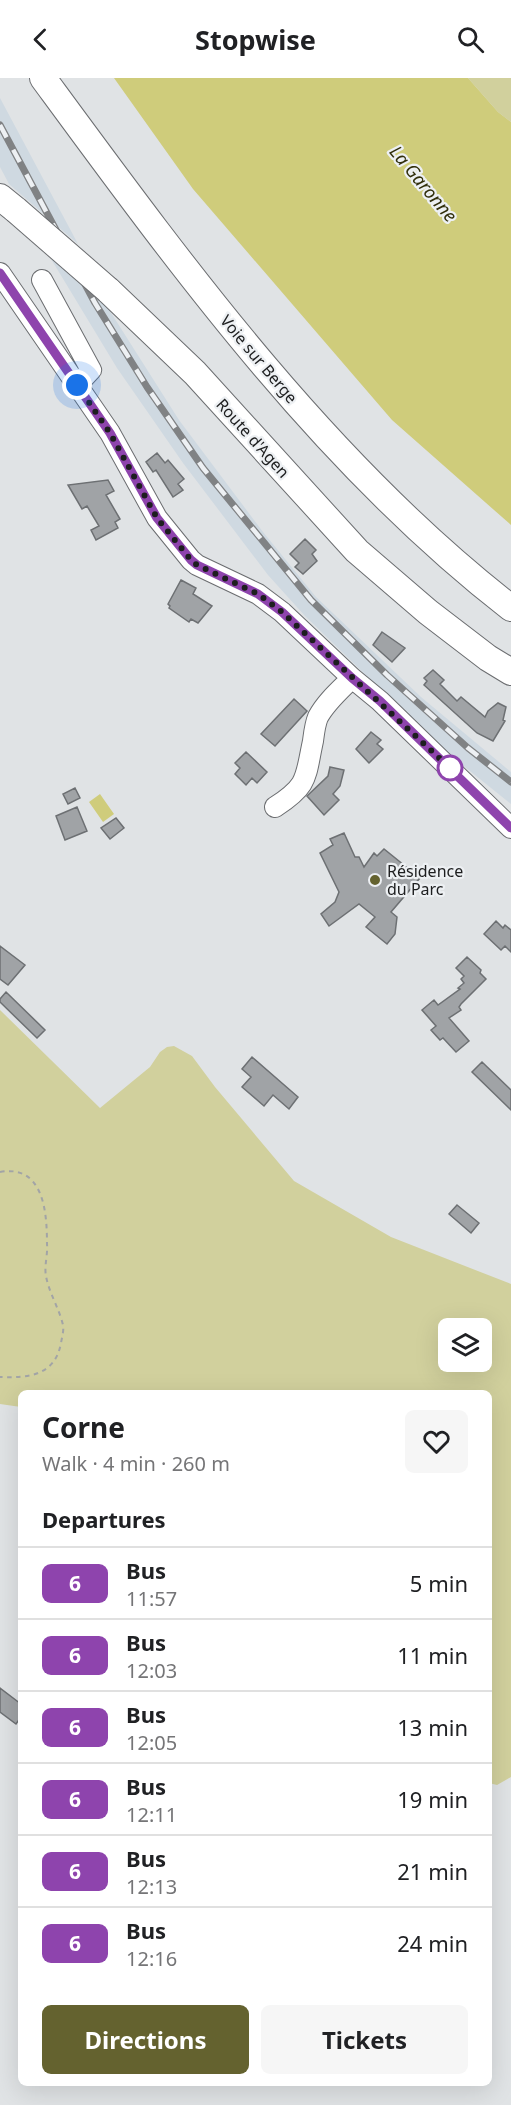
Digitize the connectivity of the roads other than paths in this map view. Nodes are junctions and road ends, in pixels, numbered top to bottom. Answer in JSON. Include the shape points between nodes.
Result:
{"nodes":[{"id":1,"x":43,"y":78,"type":"edge"},
{"id":2,"x":8,"y":203,"type":"edge"},
{"id":3,"x":0,"y":273,"type":"edge"},
{"id":4,"x":42,"y":280,"type":"dead end"},
{"id":5,"x":77,"y":385,"type":"junction"},
{"id":6,"x":511,"y":608,"type":"edge"},
{"id":7,"x":511,"y":672,"type":"edge"},
{"id":8,"x":352,"y":678,"type":"junction"},
{"id":9,"x":275,"y":807,"type":"dead end"},
{"id":10,"x":511,"y":828,"type":"edge"}],
"edges":[{"from":1,"to":6,"type":"main road","name":"Voie sur Berge","via":[[225,319],[312,422],[399,511]]},
{"from":2,"to":7,"type":"main road","name":"Route d'Agen","bridge":true,"via":[[195,373],[357,551],[428,612]]},
{"from":3,"to":5,"type":"street"},
{"from":4,"to":5,"type":"street","via":[[91,370]]},
{"from":5,"to":8,"type":"street","via":[[110,433],[157,518],[191,560],[258,594]]},
{"from":8,"to":9,"type":"street","via":[[317,719],[301,787]]},
{"from":8,"to":10,"type":"street"}]}
